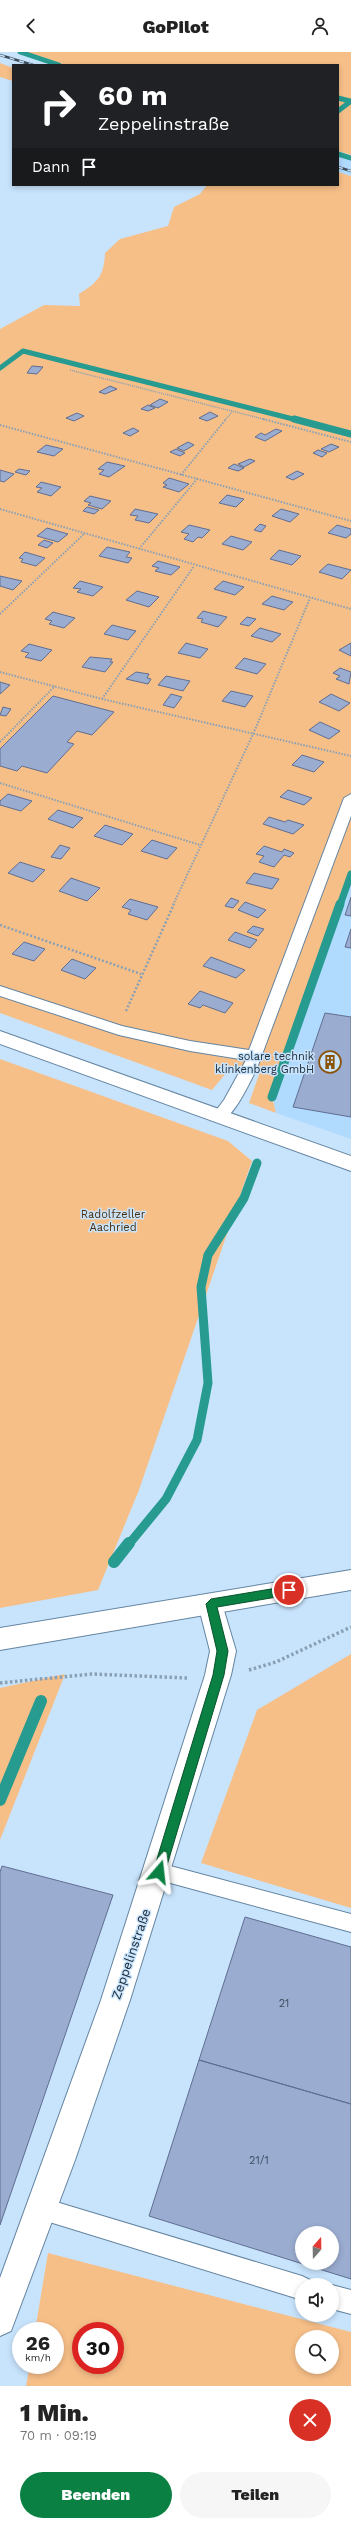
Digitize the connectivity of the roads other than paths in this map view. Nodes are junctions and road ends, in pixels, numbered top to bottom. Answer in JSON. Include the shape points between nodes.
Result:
{"nodes":[{"id":1,"x":351,"y":798,"type":"edge"},
{"id":2,"x":0,"y":991,"type":"edge"},
{"id":3,"x":0,"y":1036,"type":"edge"},
{"id":4,"x":254,"y":1056,"type":"junction"},
{"id":5,"x":219,"y":1117,"type":"junction"},
{"id":6,"x":351,"y":1164,"type":"edge"},
{"id":7,"x":351,"y":1580,"type":"edge"},
{"id":8,"x":211,"y":1604,"type":"junction"},
{"id":9,"x":0,"y":1639,"type":"edge"},
{"id":10,"x":159,"y":1872,"type":"junction"},
{"id":11,"x":351,"y":1923,"type":"edge"},
{"id":12,"x":43,"y":2210,"type":"junction"},
{"id":13,"x":295,"y":2286,"type":"edge"},
{"id":14,"x":339,"y":2299,"type":"edge"},
{"id":15,"x":351,"y":2302,"type":"edge"},
{"id":16,"x":0,"y":2320,"type":"edge"}],
"edges":[{"from":1,"to":4,"type":"lane"},
{"from":2,"to":4,"type":"lane","via":[[119,1030],[190,1046]]},
{"from":3,"to":5,"type":"main road"},
{"from":4,"to":5,"type":"lane","via":[[230,1103]]},
{"from":5,"to":6,"type":"main road"},
{"from":7,"to":8,"type":"main road"},
{"from":8,"to":9,"type":"main road"},
{"from":8,"to":10,"type":"main road","name":"Zeppelinstraße","via":[[223,1651]]},
{"from":10,"to":11,"type":"lane"},
{"from":10,"to":12,"type":"main road","name":"Zeppelinstraße"},
{"from":12,"to":13,"type":"lane"},
{"from":12,"to":16,"type":"main road","name":"Zeppelinstraße"},
{"from":14,"to":15,"type":"lane"}]}
